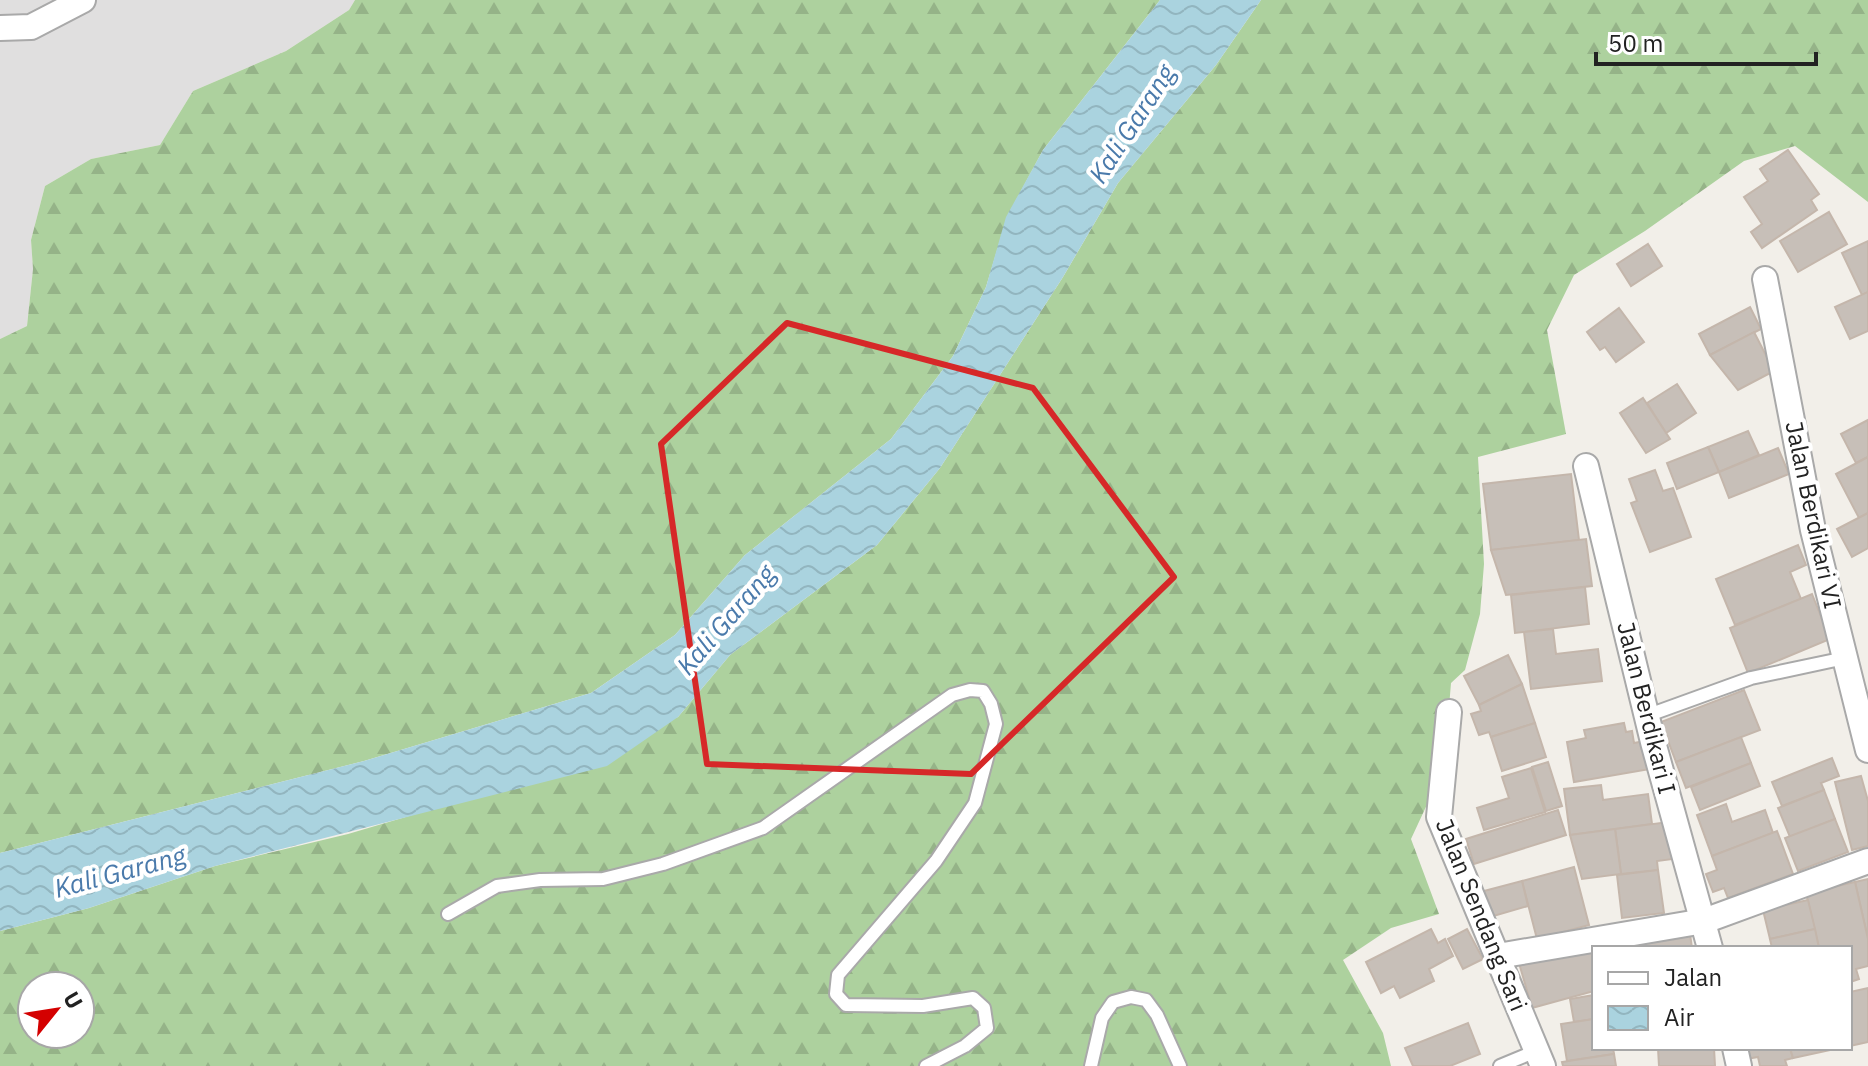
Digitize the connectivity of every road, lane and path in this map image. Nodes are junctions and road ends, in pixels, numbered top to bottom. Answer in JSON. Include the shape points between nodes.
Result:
{"nodes":[{"id":1,"x":83,"y":0,"type":"edge"},
{"id":2,"x":0,"y":28,"type":"edge"},
{"id":3,"x":1765,"y":279,"type":"dead end"},
{"id":4,"x":1586,"y":466,"type":"dead end"},
{"id":5,"x":1845,"y":658,"type":"junction"},
{"id":6,"x":1449,"y":712,"type":"dead end"},
{"id":7,"x":1646,"y":716,"type":"junction"},
{"id":8,"x":1868,"y":750,"type":"edge"},
{"id":9,"x":1868,"y":861,"type":"edge"},
{"id":10,"x":448,"y":914,"type":"dead end"},
{"id":11,"x":1704,"y":921,"type":"junction"},
{"id":12,"x":1710,"y":946,"type":"edge"},
{"id":13,"x":1498,"y":956,"type":"junction"},
{"id":14,"x":1539,"y":1059,"type":"edge"},
{"id":15,"x":926,"y":1066,"type":"edge"},
{"id":16,"x":1091,"y":1066,"type":"edge"},
{"id":17,"x":1180,"y":1066,"type":"edge"},
{"id":18,"x":1500,"y":1066,"type":"edge"}],
"edges":[{"from":1,"to":2,"type":"street","via":[[31,27]]},
{"from":3,"to":5,"type":"street","name":"Jalan Berdikari VI","via":[[1813,530]]},
{"from":4,"to":7,"type":"street","name":"Jalan Berdikari I"},
{"from":5,"to":7,"type":"lane","via":[[1751,678]]},
{"from":5,"to":8,"type":"street","name":"Jalan Berdikari VI"},
{"from":6,"to":13,"type":"street","name":"Jalan Sendang Sari","via":[[1439,817]]},
{"from":7,"to":11,"type":"street","name":"Jalan Berdikari I"},
{"from":9,"to":11,"type":"street"},
{"from":10,"to":15,"type":"lane","via":[[497,886],[603,879],[763,828],[952,695],[983,691],[996,724],[975,803],[936,861],[838,975],[836,994],[846,1005],[923,1006],[973,998],[984,1008],[987,1028]]},
{"from":11,"to":12,"type":"street","name":"Jalan Berdikari I"},
{"from":11,"to":13,"type":"street"},
{"from":13,"to":14,"type":"street","name":"Jalan Sendang Sari"},
{"from":14,"to":18,"type":"lane"},
{"from":16,"to":17,"type":"lane","via":[[1102,1018],[1113,1002],[1131,997],[1146,1000],[1157,1015]]}]}
